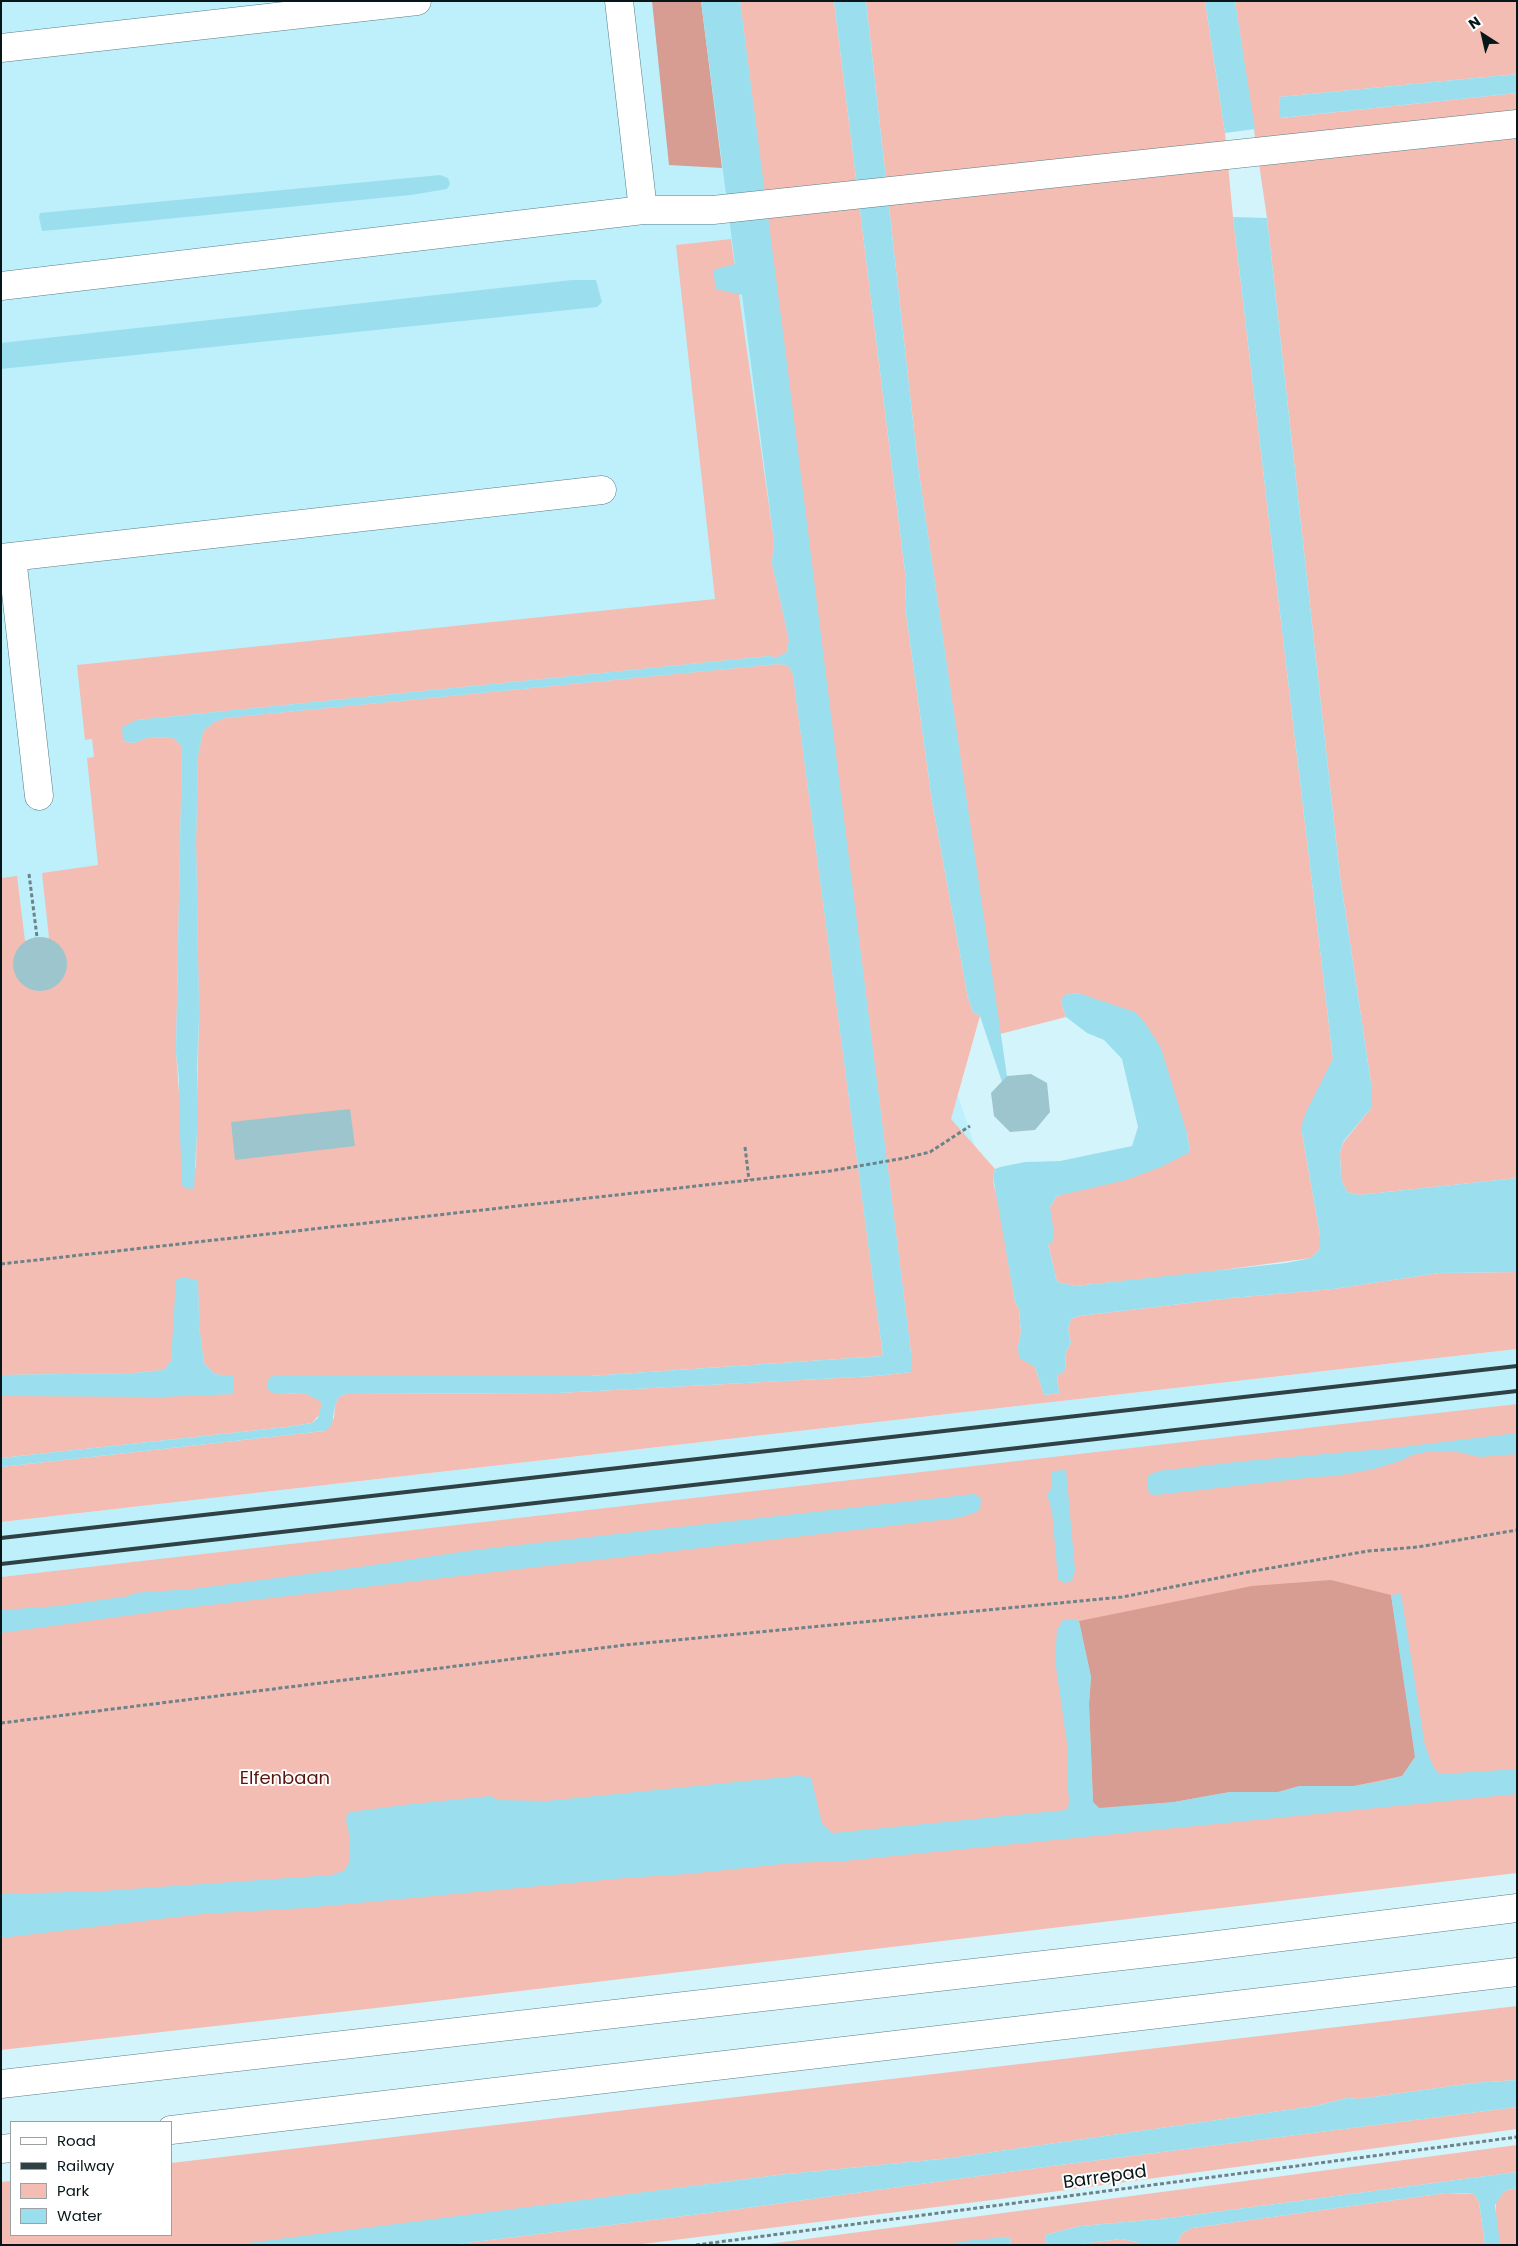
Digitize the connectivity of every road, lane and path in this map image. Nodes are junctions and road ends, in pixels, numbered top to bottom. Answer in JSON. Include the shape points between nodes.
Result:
{"nodes":[{"id":1,"x":417,"y":1,"type":"edge"},
{"id":2,"x":619,"y":1,"type":"edge"},
{"id":3,"x":1,"y":48,"type":"edge"},
{"id":4,"x":1517,"y":124,"type":"edge"},
{"id":5,"x":643,"y":210,"type":"junction"},
{"id":6,"x":1,"y":286,"type":"edge"},
{"id":7,"x":602,"y":490,"type":"dead end"},
{"id":8,"x":7,"y":558,"type":"edge"},
{"id":9,"x":39,"y":796,"type":"dead end"},
{"id":10,"x":29,"y":874,"type":"dead end"},
{"id":11,"x":37,"y":937,"type":"dead end"},
{"id":12,"x":970,"y":1126,"type":"dead end"},
{"id":13,"x":745,"y":1147,"type":"dead end"},
{"id":14,"x":749,"y":1180,"type":"junction"},
{"id":15,"x":1,"y":1264,"type":"edge"},
{"id":16,"x":1517,"y":1530,"type":"edge"},
{"id":17,"x":1,"y":1724,"type":"edge"},
{"id":18,"x":1517,"y":1908,"type":"edge"},
{"id":19,"x":1517,"y":1972,"type":"edge"},
{"id":20,"x":1,"y":2084,"type":"edge"},
{"id":21,"x":172,"y":2130,"type":"edge"},
{"id":22,"x":1517,"y":2137,"type":"edge"},
{"id":23,"x":696,"y":2245,"type":"edge"}],
"edges":[{"from":1,"to":3,"type":"main road"},
{"from":2,"to":5,"type":"main road"},
{"from":4,"to":5,"type":"main road","via":[[713,210]]},
{"from":5,"to":6,"type":"main road"},
{"from":7,"to":8,"type":"main road"},
{"from":8,"to":9,"type":"main road"},
{"from":10,"to":11,"type":"path"},
{"from":12,"to":14,"type":"path","via":[[930,1152],[830,1170]]},
{"from":13,"to":14,"type":"path"},
{"from":14,"to":15,"type":"path"},
{"from":16,"to":17,"type":"path","via":[[1418,1547],[1368,1551],[1122,1597],[625,1645]]},
{"from":18,"to":20,"type":"main road"},
{"from":19,"to":21,"type":"main road"},
{"from":22,"to":23,"type":"path","name":"Barrepad"}]}
